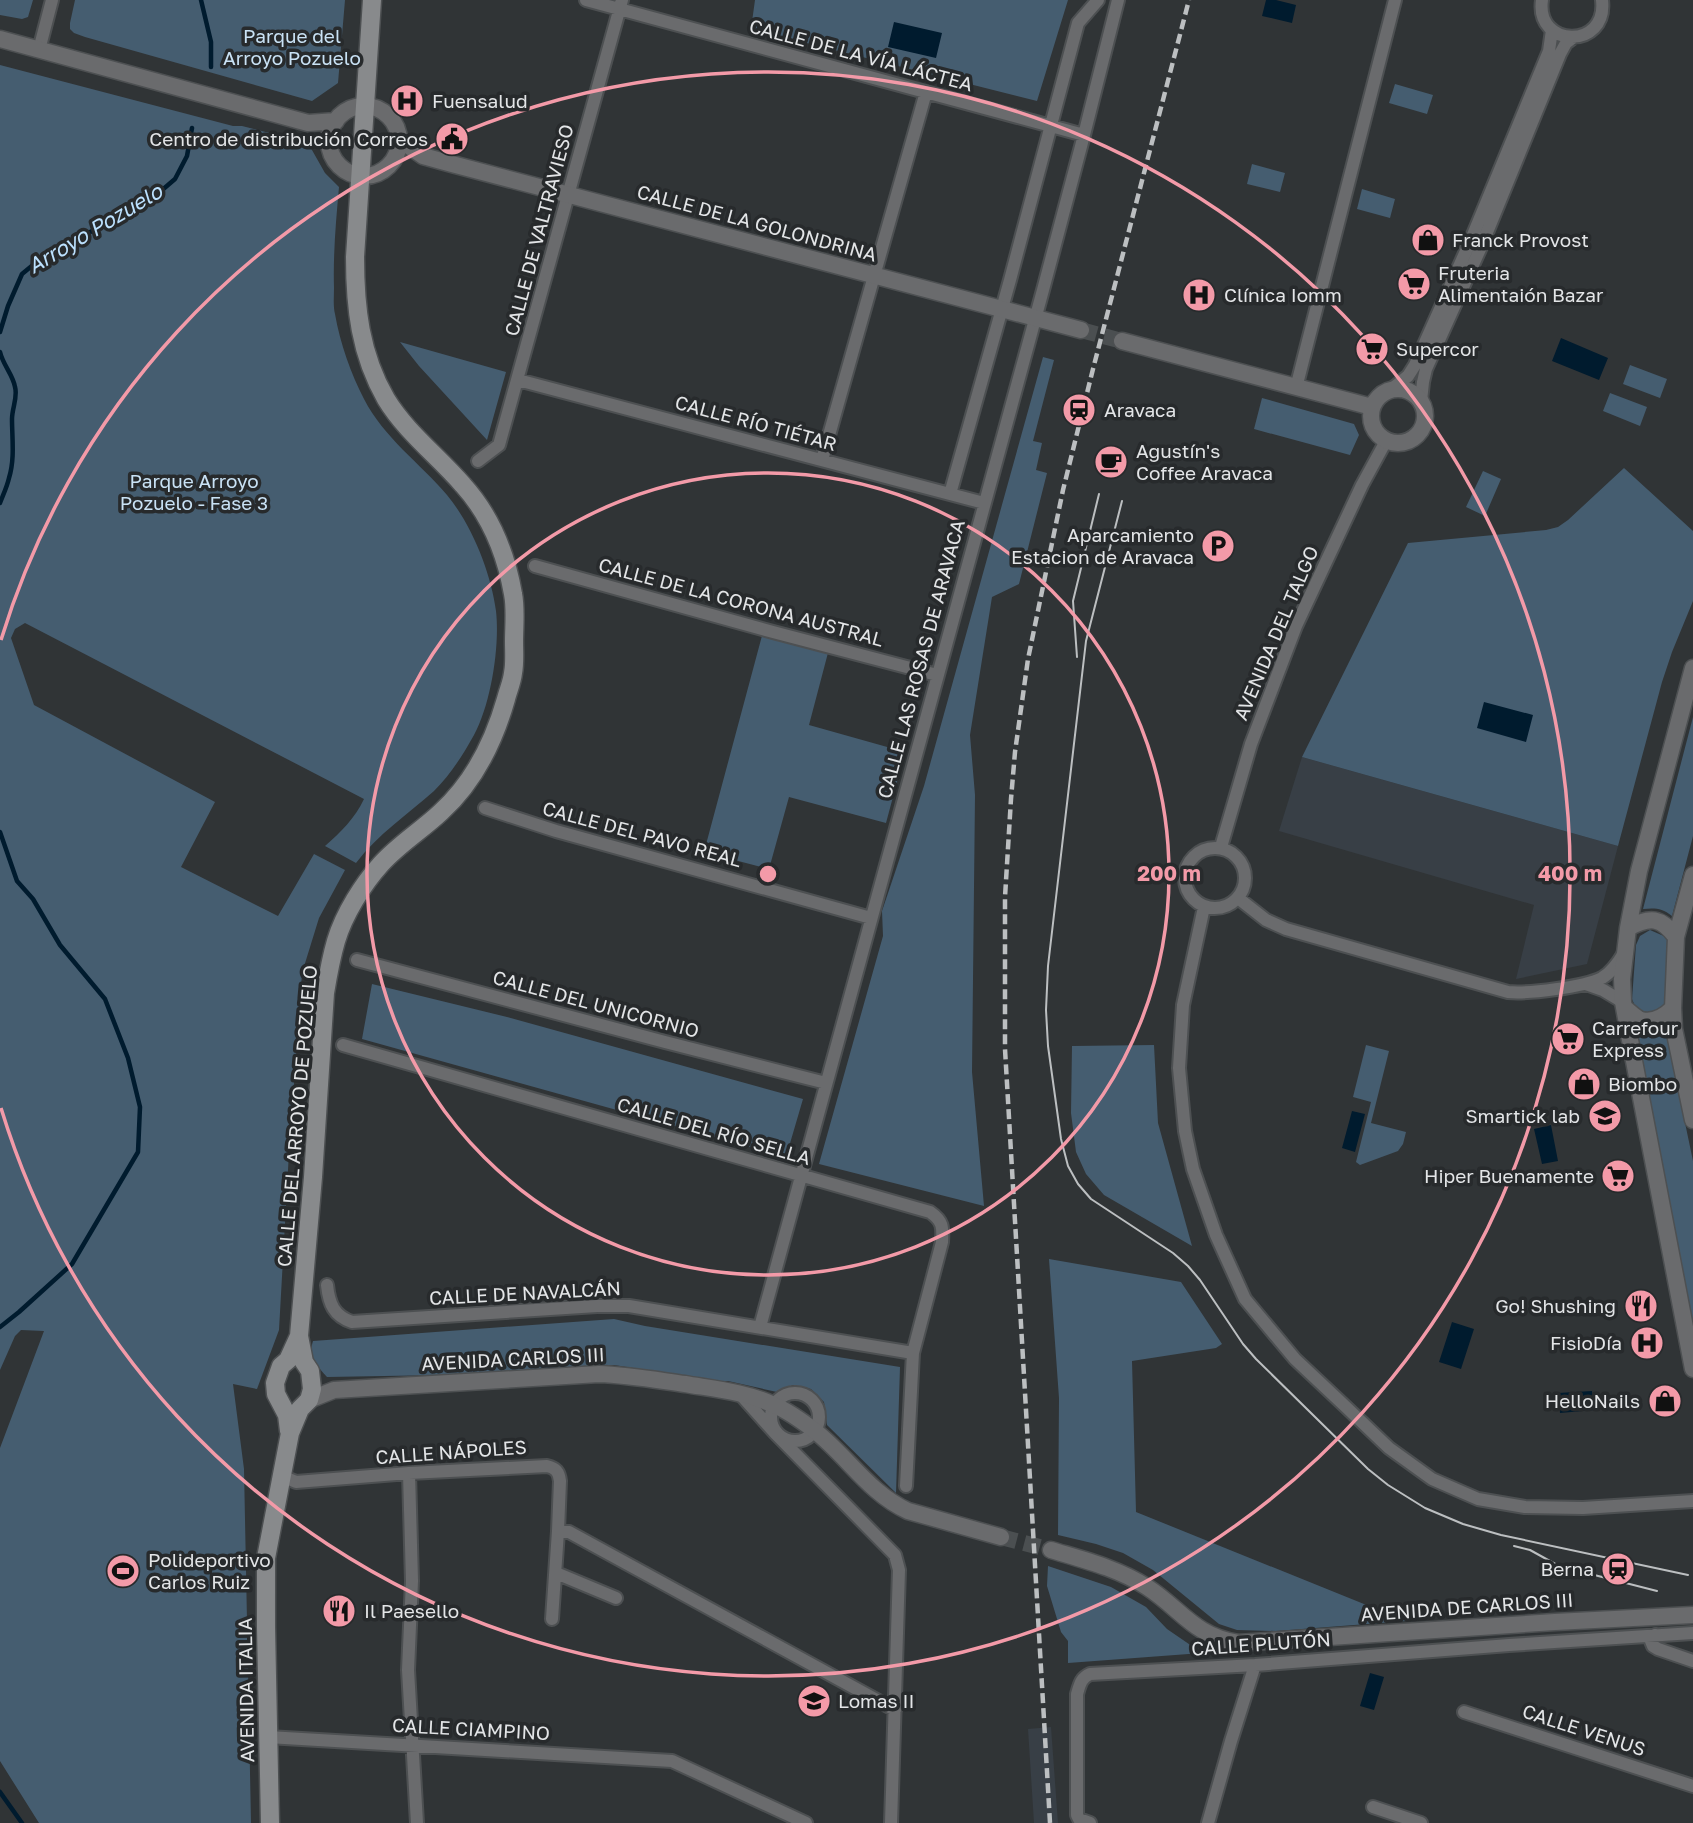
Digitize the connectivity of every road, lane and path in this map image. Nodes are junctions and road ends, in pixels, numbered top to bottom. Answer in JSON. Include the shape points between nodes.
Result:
{"nodes":[{"id":1,"x":52,"y":0,"type":"edge"},
{"id":2,"x":372,"y":0,"type":"edge"},
{"id":3,"x":586,"y":0,"type":"edge"},
{"id":4,"x":1098,"y":0,"type":"edge"},
{"id":5,"x":1118,"y":0,"type":"edge"},
{"id":6,"x":1395,"y":0,"type":"edge"},
{"id":7,"x":1542,"y":0,"type":"edge"},
{"id":8,"x":1602,"y":0,"type":"edge"},
{"id":9,"x":620,"y":4,"type":"edge"},
{"id":10,"x":1552,"y":30,"type":"junction"},
{"id":11,"x":1574,"y":37,"type":"junction"},
{"id":12,"x":0,"y":39,"type":"edge"},
{"id":13,"x":39,"y":50,"type":"junction"},
{"id":14,"x":926,"y":92,"type":"junction"},
{"id":15,"x":365,"y":106,"type":"junction"},
{"id":16,"x":336,"y":121,"type":"junction"},
{"id":17,"x":308,"y":123,"type":"junction"},
{"id":18,"x":1051,"y":126,"type":"junction"},
{"id":19,"x":1084,"y":135,"type":"junction"},
{"id":20,"x":399,"y":139,"type":"junction"},
{"id":21,"x":330,"y":143,"type":"junction"},
{"id":22,"x":423,"y":156,"type":"junction"},
{"id":23,"x":394,"y":160,"type":"junction"},
{"id":24,"x":360,"y":176,"type":"junction"},
{"id":25,"x":568,"y":194,"type":"junction"},
{"id":26,"x":875,"y":276,"type":"junction"},
{"id":27,"x":1001,"y":310,"type":"junction"},
{"id":28,"x":1035,"y":319,"type":"junction"},
{"id":29,"x":1081,"y":330,"type":"tunnel mouth"},
{"id":30,"x":1122,"y":341,"type":"tunnel mouth"},
{"id":31,"x":518,"y":380,"type":"junction"},
{"id":32,"x":1296,"y":388,"type":"junction"},
{"id":33,"x":1392,"y":389,"type":"junction"},
{"id":34,"x":1421,"y":401,"type":"junction"},
{"id":35,"x":1371,"y":407,"type":"junction"},
{"id":36,"x":1386,"y":441,"type":"junction"},
{"id":37,"x":822,"y":460,"type":"junction"},
{"id":38,"x":478,"y":461,"type":"dead end"},
{"id":39,"x":950,"y":494,"type":"junction"},
{"id":40,"x":984,"y":503,"type":"junction"},
{"id":41,"x":535,"y":566,"type":"dead end"},
{"id":42,"x":1693,"y":668,"type":"edge"},
{"id":43,"x":937,"y":675,"type":"junction"},
{"id":44,"x":485,"y":808,"type":"dead end"},
{"id":45,"x":1221,"y":848,"type":"junction"},
{"id":46,"x":1693,"y":875,"type":"edge"},
{"id":47,"x":1237,"y":898,"type":"junction"},
{"id":48,"x":1204,"y":906,"type":"junction"},
{"id":49,"x":871,"y":918,"type":"junction"},
{"id":50,"x":1628,"y":928,"type":"junction"},
{"id":51,"x":1676,"y":937,"type":"junction"},
{"id":52,"x":1624,"y":953,"type":"junction"},
{"id":53,"x":357,"y":960,"type":"dead end"},
{"id":54,"x":1586,"y":984,"type":"junction"},
{"id":55,"x":1625,"y":1005,"type":"junction"},
{"id":56,"x":1673,"y":1007,"type":"junction"},
{"id":57,"x":343,"y":1045,"type":"dead end"},
{"id":58,"x":826,"y":1083,"type":"junction"},
{"id":59,"x":1693,"y":1120,"type":"edge"},
{"id":60,"x":801,"y":1175,"type":"junction"},
{"id":61,"x":327,"y":1286,"type":"dead end"},
{"id":62,"x":760,"y":1327,"type":"junction"},
{"id":63,"x":913,"y":1353,"type":"junction"},
{"id":64,"x":301,"y":1367,"type":"junction"},
{"id":65,"x":1693,"y":1369,"type":"edge"},
{"id":66,"x":334,"y":1390,"type":"junction"},
{"id":67,"x":741,"y":1395,"type":"junction"},
{"id":68,"x":298,"y":1405,"type":"junction"},
{"id":69,"x":775,"y":1405,"type":"junction"},
{"id":70,"x":815,"y":1431,"type":"junction"},
{"id":71,"x":775,"y":1433,"type":"junction"},
{"id":72,"x":409,"y":1473,"type":"junction"},
{"id":73,"x":289,"y":1479,"type":"junction"},
{"id":74,"x":906,"y":1486,"type":"dead end"},
{"id":75,"x":1693,"y":1501,"type":"edge"},
{"id":76,"x":558,"y":1531,"type":"junction"},
{"id":77,"x":1001,"y":1537,"type":"tunnel mouth"},
{"id":78,"x":1051,"y":1550,"type":"tunnel mouth"},
{"id":79,"x":556,"y":1573,"type":"junction"},
{"id":80,"x":616,"y":1598,"type":"dead end"},
{"id":81,"x":1690,"y":1614,"type":"edge"},
{"id":82,"x":552,"y":1619,"type":"dead end"},
{"id":83,"x":1693,"y":1633,"type":"edge"},
{"id":84,"x":1655,"y":1635,"type":"junction"},
{"id":85,"x":1693,"y":1661,"type":"edge"},
{"id":86,"x":1255,"y":1665,"type":"junction"},
{"id":87,"x":895,"y":1710,"type":"junction"},
{"id":88,"x":1464,"y":1712,"type":"dead end"},
{"id":89,"x":268,"y":1737,"type":"junction"},
{"id":90,"x":413,"y":1745,"type":"junction"},
{"id":91,"x":1693,"y":1786,"type":"edge"},
{"id":92,"x":1373,"y":1807,"type":"dead end"},
{"id":93,"x":270,"y":1823,"type":"edge"},
{"id":94,"x":417,"y":1823,"type":"edge"},
{"id":95,"x":806,"y":1823,"type":"edge"},
{"id":96,"x":891,"y":1823,"type":"edge"},
{"id":97,"x":1090,"y":1823,"type":"edge"},
{"id":98,"x":1208,"y":1823,"type":"edge"},
{"id":99,"x":1421,"y":1823,"type":"edge"}],
"edges":[{"from":1,"to":13,"type":"street"},
{"from":2,"to":15,"type":"main road","name":"CALLE DEL ARROYO DE POZUELO"},
{"from":3,"to":9,"type":"street","name":"CALLE DE LA VÍA LÁCTEA"},
{"from":4,"to":18,"type":"street","name":"CALLE LAS ROSAS DE ARAVACA","via":[[1079,23]]},
{"from":5,"to":19,"type":"street","name":"CALLE LAS ROSAS DE ARAVACA"},
{"from":6,"to":32,"type":"street"},
{"from":7,"to":10,"type":"street","via":[[1542,16]]},
{"from":8,"to":11,"type":"street","via":[[1596,26]]},
{"from":9,"to":14,"type":"street","name":"CALLE DE LA VÍA LÁCTEA"},
{"from":9,"to":25,"type":"street","name":"CALLE DE VALTRAVIESO"},
{"from":10,"to":11,"type":"street"},
{"from":10,"to":33,"type":"street","via":[[1546,60],[1461,262],[1415,365]]},
{"from":11,"to":34,"type":"street","via":[[1560,54],[1426,369]]},
{"from":12,"to":13,"type":"street"},
{"from":13,"to":17,"type":"street"},
{"from":14,"to":18,"type":"street","name":"CALLE DE LA VÍA LÁCTEA"},
{"from":14,"to":26,"type":"street"},
{"from":15,"to":16,"type":"street","via":[[349,110]]},
{"from":15,"to":20,"type":"street","via":[[390,117]]},
{"from":15,"to":24,"type":"main road","name":"CALLE DEL ARROYO DE POZUELO"},
{"from":16,"to":17,"type":"street"},
{"from":16,"to":21,"type":"street"},
{"from":17,"to":21,"type":"street"},
{"from":18,"to":19,"type":"street","name":"CALLE DE LA VÍA LÁCTEA"},
{"from":18,"to":27,"type":"street","name":"CALLE LAS ROSAS DE ARAVACA"},
{"from":19,"to":28,"type":"street","name":"CALLE LAS ROSAS DE ARAVACA"},
{"from":20,"to":22,"type":"street","name":"CALLE DE LA GOLONDRINA"},
{"from":20,"to":23,"type":"street"},
{"from":21,"to":24,"type":"street","via":[[339,164]]},
{"from":22,"to":23,"type":"street","name":"CALLE DE LA GOLONDRINA"},
{"from":22,"to":25,"type":"street","name":"CALLE DE LA GOLONDRINA"},
{"from":23,"to":24,"type":"street","name":"CALLE DE LA GOLONDRINA","via":[[379,173]]},
{"from":24,"to":64,"type":"main road","name":"CALLE DEL ARROYO DE POZUELO","via":[[355,292],[366,355],[397,415],[465,487],[495,533],[514,596],[513,674],[498,726],[474,773],[441,812],[381,864],[352,906],[337,939],[326,993],[299,1336]]},
{"from":25,"to":26,"type":"street","name":"CALLE DE LA GOLONDRINA"},
{"from":25,"to":31,"type":"street","name":"CALLE DE VALTRAVIESO"},
{"from":26,"to":27,"type":"street","name":"CALLE DE LA GOLONDRINA"},
{"from":26,"to":37,"type":"street"},
{"from":27,"to":28,"type":"street","name":"CALLE DE LA GOLONDRINA"},
{"from":27,"to":39,"type":"street","name":"CALLE LAS ROSAS DE ARAVACA"},
{"from":28,"to":29,"type":"street","name":"CALLE DE LA GOLONDRINA"},
{"from":28,"to":40,"type":"street","name":"CALLE LAS ROSAS DE ARAVACA"},
{"from":30,"to":32,"type":"street"},
{"from":31,"to":37,"type":"street","name":"CALLE RÍO TIÉTAR"},
{"from":31,"to":38,"type":"street","name":"CALLE DE VALTRAVIESO","via":[[499,445]]},
{"from":32,"to":35,"type":"street"},
{"from":33,"to":34,"type":"street","via":[[1409,391]]},
{"from":33,"to":35,"type":"street"},
{"from":34,"to":36,"type":"street","via":[[1425,420],[1417,436],[1399,444]]},
{"from":35,"to":36,"type":"street","via":[[1372,426]]},
{"from":36,"to":45,"type":"street","name":"AVENIDA DEL TALGO","via":[[1292,637],[1251,744]]},
{"from":37,"to":39,"type":"street","name":"CALLE RÍO TIÉTAR"},
{"from":39,"to":40,"type":"street","name":"CALLE RÍO TIÉTAR"},
{"from":40,"to":43,"type":"street","name":"CALLE LAS ROSAS DE ARAVACA"},
{"from":41,"to":43,"type":"street","name":"CALLE DE LA CORONA AUSTRAL"},
{"from":42,"to":50,"type":"street"},
{"from":43,"to":49,"type":"street","name":"CALLE LAS ROSAS DE ARAVACA"},
{"from":44,"to":49,"type":"street","name":"CALLE DEL PAVO REAL"},
{"from":45,"to":47,"type":"street","via":[[1237,856],[1245,873]]},
{"from":45,"to":48,"type":"street","via":[[1204,849],[1186,867],[1189,895]]},
{"from":46,"to":51,"type":"street"},
{"from":47,"to":48,"type":"street","via":[[1222,907]]},
{"from":47,"to":54,"type":"street","via":[[1286,929],[1508,992]]},
{"from":48,"to":75,"type":"street","via":[[1183,1005],[1179,1068],[1184,1119],[1202,1198],[1245,1299],[1295,1359],[1388,1448],[1432,1479],[1478,1499],[1525,1507]]},
{"from":49,"to":58,"type":"street","name":"CALLE LAS ROSAS DE ARAVACA"},
{"from":50,"to":51,"type":"street","via":[[1640,921],[1658,921]]},
{"from":50,"to":52,"type":"street"},
{"from":51,"to":56,"type":"street"},
{"from":52,"to":54,"type":"street","via":[[1613,970]]},
{"from":52,"to":55,"type":"street"},
{"from":53,"to":58,"type":"street","name":"CALLE DEL UNICORNIO"},
{"from":54,"to":55,"type":"street"},
{"from":55,"to":56,"type":"street","via":[[1640,1020],[1658,1018]]},
{"from":55,"to":65,"type":"street"},
{"from":56,"to":59,"type":"street"},
{"from":57,"to":60,"type":"street","name":"CALLE DEL RÍO SELLA"},
{"from":58,"to":60,"type":"street","name":"CALLE LAS ROSAS DE ARAVACA"},
{"from":60,"to":62,"type":"street","name":"CALLE LAS ROSAS DE ARAVACA"},
{"from":60,"to":63,"type":"street","name":"CALLE DEL RÍO SELLA","via":[[930,1212],[939,1219],[942,1242]]},
{"from":61,"to":62,"type":"street","name":"CALLE DE NAVALCÁN","via":[[335,1313],[352,1322],[611,1305]]},
{"from":62,"to":63,"type":"street","name":"CALLE DE NAVALCÁN"},
{"from":63,"to":74,"type":"street"},
{"from":64,"to":66,"type":"street","via":[[322,1387]]},
{"from":64,"to":68,"type":"main road","via":[[312,1389]]},
{"from":64,"to":68,"type":"main road","via":[[281,1366],[275,1383],[276,1394]]},
{"from":66,"to":67,"type":"street","name":"AVENIDA CARLOS III","via":[[599,1374]]},
{"from":66,"to":68,"type":"street"},
{"from":67,"to":69,"type":"street","name":"AVENIDA CARLOS III"},
{"from":67,"to":71,"type":"street"},
{"from":68,"to":73,"type":"main road","name":"AVENIDA ITALIA","via":[[290,1433]]},
{"from":69,"to":70,"type":"street","name":"AVENIDA CARLOS III"},
{"from":69,"to":70,"type":"street","via":[[787,1394],[813,1399],[820,1417]]},
{"from":69,"to":71,"type":"street","via":[[770,1415]]},
{"from":70,"to":71,"type":"street","via":[[795,1441]]},
{"from":70,"to":77,"type":"street","name":"AVENIDA CARLOS III","via":[[876,1492],[896,1505]]},
{"from":71,"to":87,"type":"street","via":[[895,1555],[899,1570]]},
{"from":72,"to":73,"type":"street","name":"CALLE NÁPOLES"},
{"from":72,"to":76,"type":"street","name":"CALLE NÁPOLES","via":[[554,1467],[560,1481]]},
{"from":72,"to":90,"type":"street","via":[[412,1581],[408,1670]]},
{"from":73,"to":89,"type":"main road","name":"AVENIDA ITALIA","via":[[266,1558]]},
{"from":76,"to":79,"type":"street","name":"CALLE NÁPOLES"},
{"from":76,"to":87,"type":"street","via":[[569,1532]]},
{"from":78,"to":81,"type":"street","name":"AVENIDA DE CARLOS III","via":[[1137,1581],[1206,1634],[1227,1641]]},
{"from":79,"to":80,"type":"street"},
{"from":79,"to":82,"type":"street","name":"CALLE NÁPOLES"},
{"from":83,"to":84,"type":"street","name":"CALLE PLUTÓN"},
{"from":84,"to":85,"type":"street","via":[[1653,1646]]},
{"from":84,"to":86,"type":"street","name":"CALLE PLUTÓN"},
{"from":86,"to":97,"type":"street","name":"CALLE PLUTÓN","via":[[1084,1677],[1077,1694],[1077,1815]]},
{"from":86,"to":98,"type":"street"},
{"from":87,"to":96,"type":"street"},
{"from":88,"to":91,"type":"street","name":"CALLE VENUS"},
{"from":89,"to":90,"type":"street","name":"CALLE CIAMPINO"},
{"from":89,"to":93,"type":"main road","name":"AVENIDA ITALIA"},
{"from":90,"to":94,"type":"street"},
{"from":90,"to":95,"type":"street","name":"CALLE CIAMPINO","via":[[672,1761]]},
{"from":92,"to":99,"type":"street"}]}
